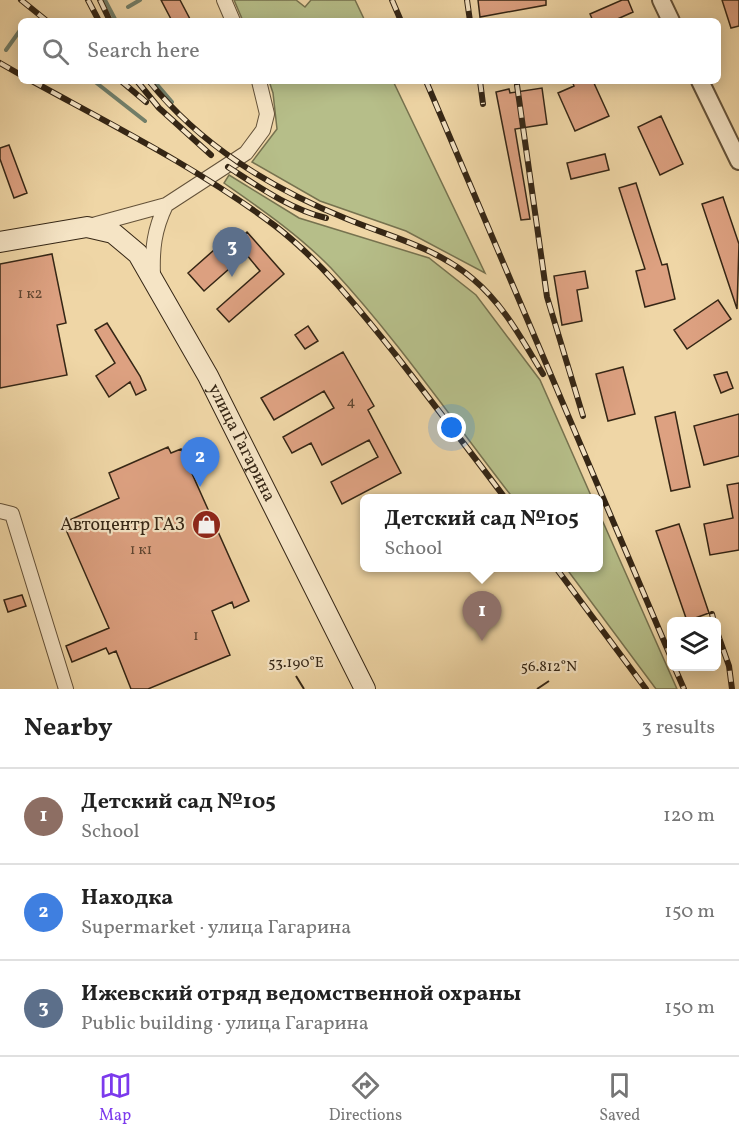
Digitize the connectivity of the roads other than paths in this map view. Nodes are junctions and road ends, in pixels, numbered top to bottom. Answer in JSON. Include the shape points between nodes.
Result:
{"nodes":[{"id":1,"x":224,"y":0,"type":"edge"},
{"id":2,"x":661,"y":0,"type":"edge"},
{"id":3,"x":232,"y":18,"type":"edge"},
{"id":4,"x":670,"y":18,"type":"edge"},
{"id":5,"x":260,"y":84,"type":"edge"},
{"id":6,"x":701,"y":84,"type":"edge"},
{"id":7,"x":739,"y":161,"type":"edge"},
{"id":8,"x":166,"y":206,"type":"junction"},
{"id":9,"x":87,"y":227,"type":"junction"},
{"id":10,"x":0,"y":242,"type":"edge"},
{"id":11,"x":153,"y":278,"type":"junction"},
{"id":12,"x":0,"y":511,"type":"edge"},
{"id":13,"x":66,"y":689,"type":"edge"},
{"id":14,"x":365,"y":689,"type":"edge"}],
"edges":[{"from":1,"to":3,"type":"street"},
{"from":2,"to":4,"type":"street"},
{"from":5,"to":8,"type":"street","via":[[267,114],[263,130],[246,153]]},
{"from":6,"to":7,"type":"street"},
{"from":8,"to":9,"type":"street"},
{"from":8,"to":11,"type":"street","via":[[156,226]]},
{"from":9,"to":10,"type":"main road"},
{"from":9,"to":11,"type":"main road","name":"улица Гагарина","via":[[113,233],[125,241]]},
{"from":11,"to":14,"type":"main road","name":"улица Гагарина","via":[[208,376]]},
{"from":12,"to":13,"type":"street","via":[[12,514]]}]}
